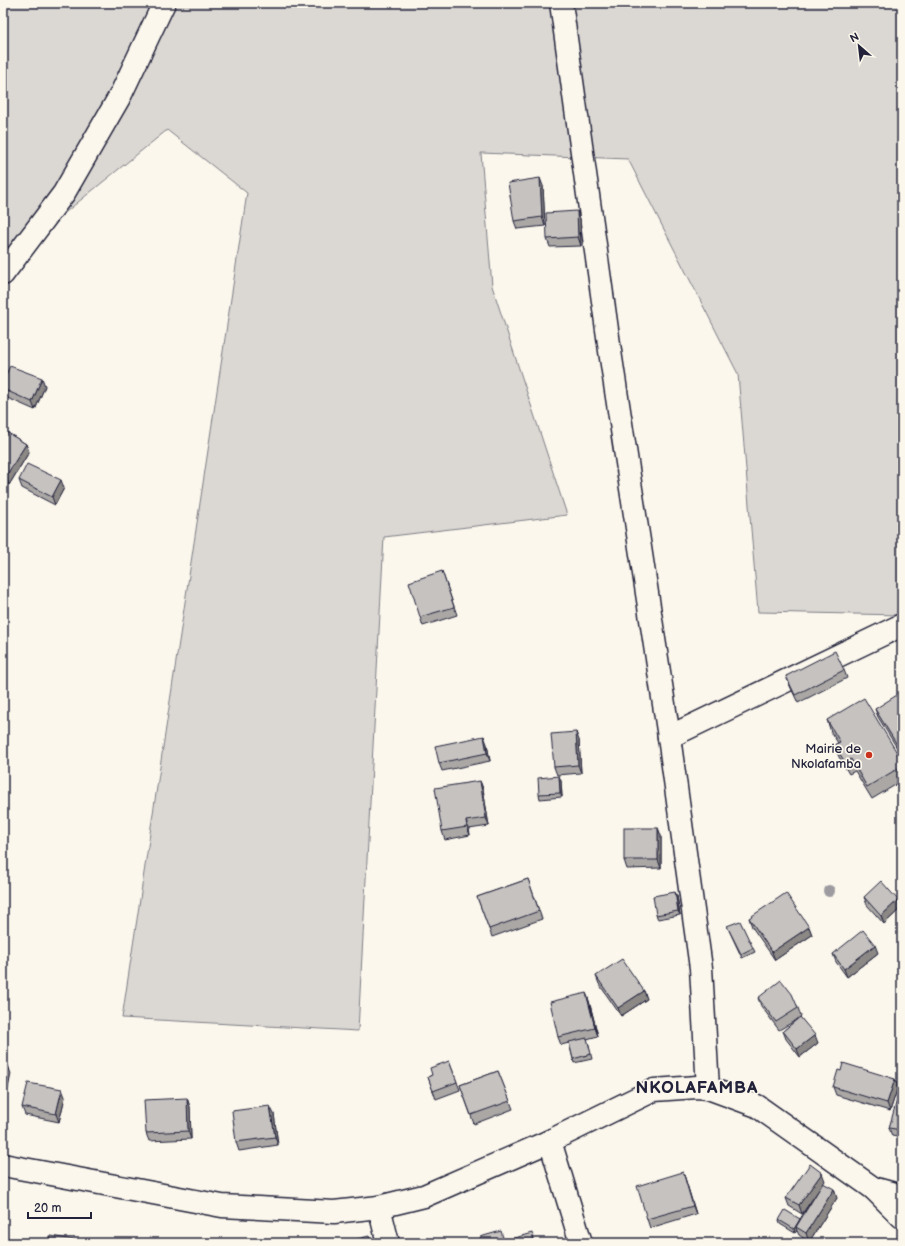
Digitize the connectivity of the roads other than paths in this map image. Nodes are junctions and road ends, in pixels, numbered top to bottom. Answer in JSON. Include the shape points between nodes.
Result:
{"nodes":[{"id":1,"x":164,"y":3,"type":"edge"},
{"id":2,"x":562,"y":3,"type":"edge"},
{"id":3,"x":3,"y":274,"type":"edge"},
{"id":4,"x":902,"y":626,"type":"edge"},
{"id":5,"x":669,"y":737,"type":"junction"},
{"id":6,"x":708,"y":1088,"type":"junction"},
{"id":7,"x":550,"y":1141,"type":"junction"},
{"id":8,"x":3,"y":1165,"type":"edge"},
{"id":9,"x":873,"y":1188,"type":"junction"},
{"id":10,"x":902,"y":1196,"type":"edge"},
{"id":11,"x":379,"y":1207,"type":"junction"},
{"id":12,"x":902,"y":1217,"type":"edge"},
{"id":13,"x":388,"y":1243,"type":"edge"},
{"id":14,"x":580,"y":1243,"type":"edge"}],
"edges":[{"from":1,"to":3,"type":"main road","via":[[120,96],[64,193]]},
{"from":2,"to":5,"type":"main road","via":[[610,350]]},
{"from":4,"to":5,"type":"main road"},
{"from":5,"to":6,"type":"main road","via":[[701,968]]},
{"from":6,"to":7,"type":"main road","via":[[654,1090]]},
{"from":6,"to":9,"type":"main road","via":[[757,1106]]},
{"from":7,"to":11,"type":"main road","via":[[424,1196]]},
{"from":7,"to":14,"type":"main road"},
{"from":8,"to":11,"type":"main road","via":[[222,1206],[334,1212]]},
{"from":9,"to":10,"type":"main road"},
{"from":9,"to":12,"type":"main road"},
{"from":11,"to":13,"type":"main road"}]}
